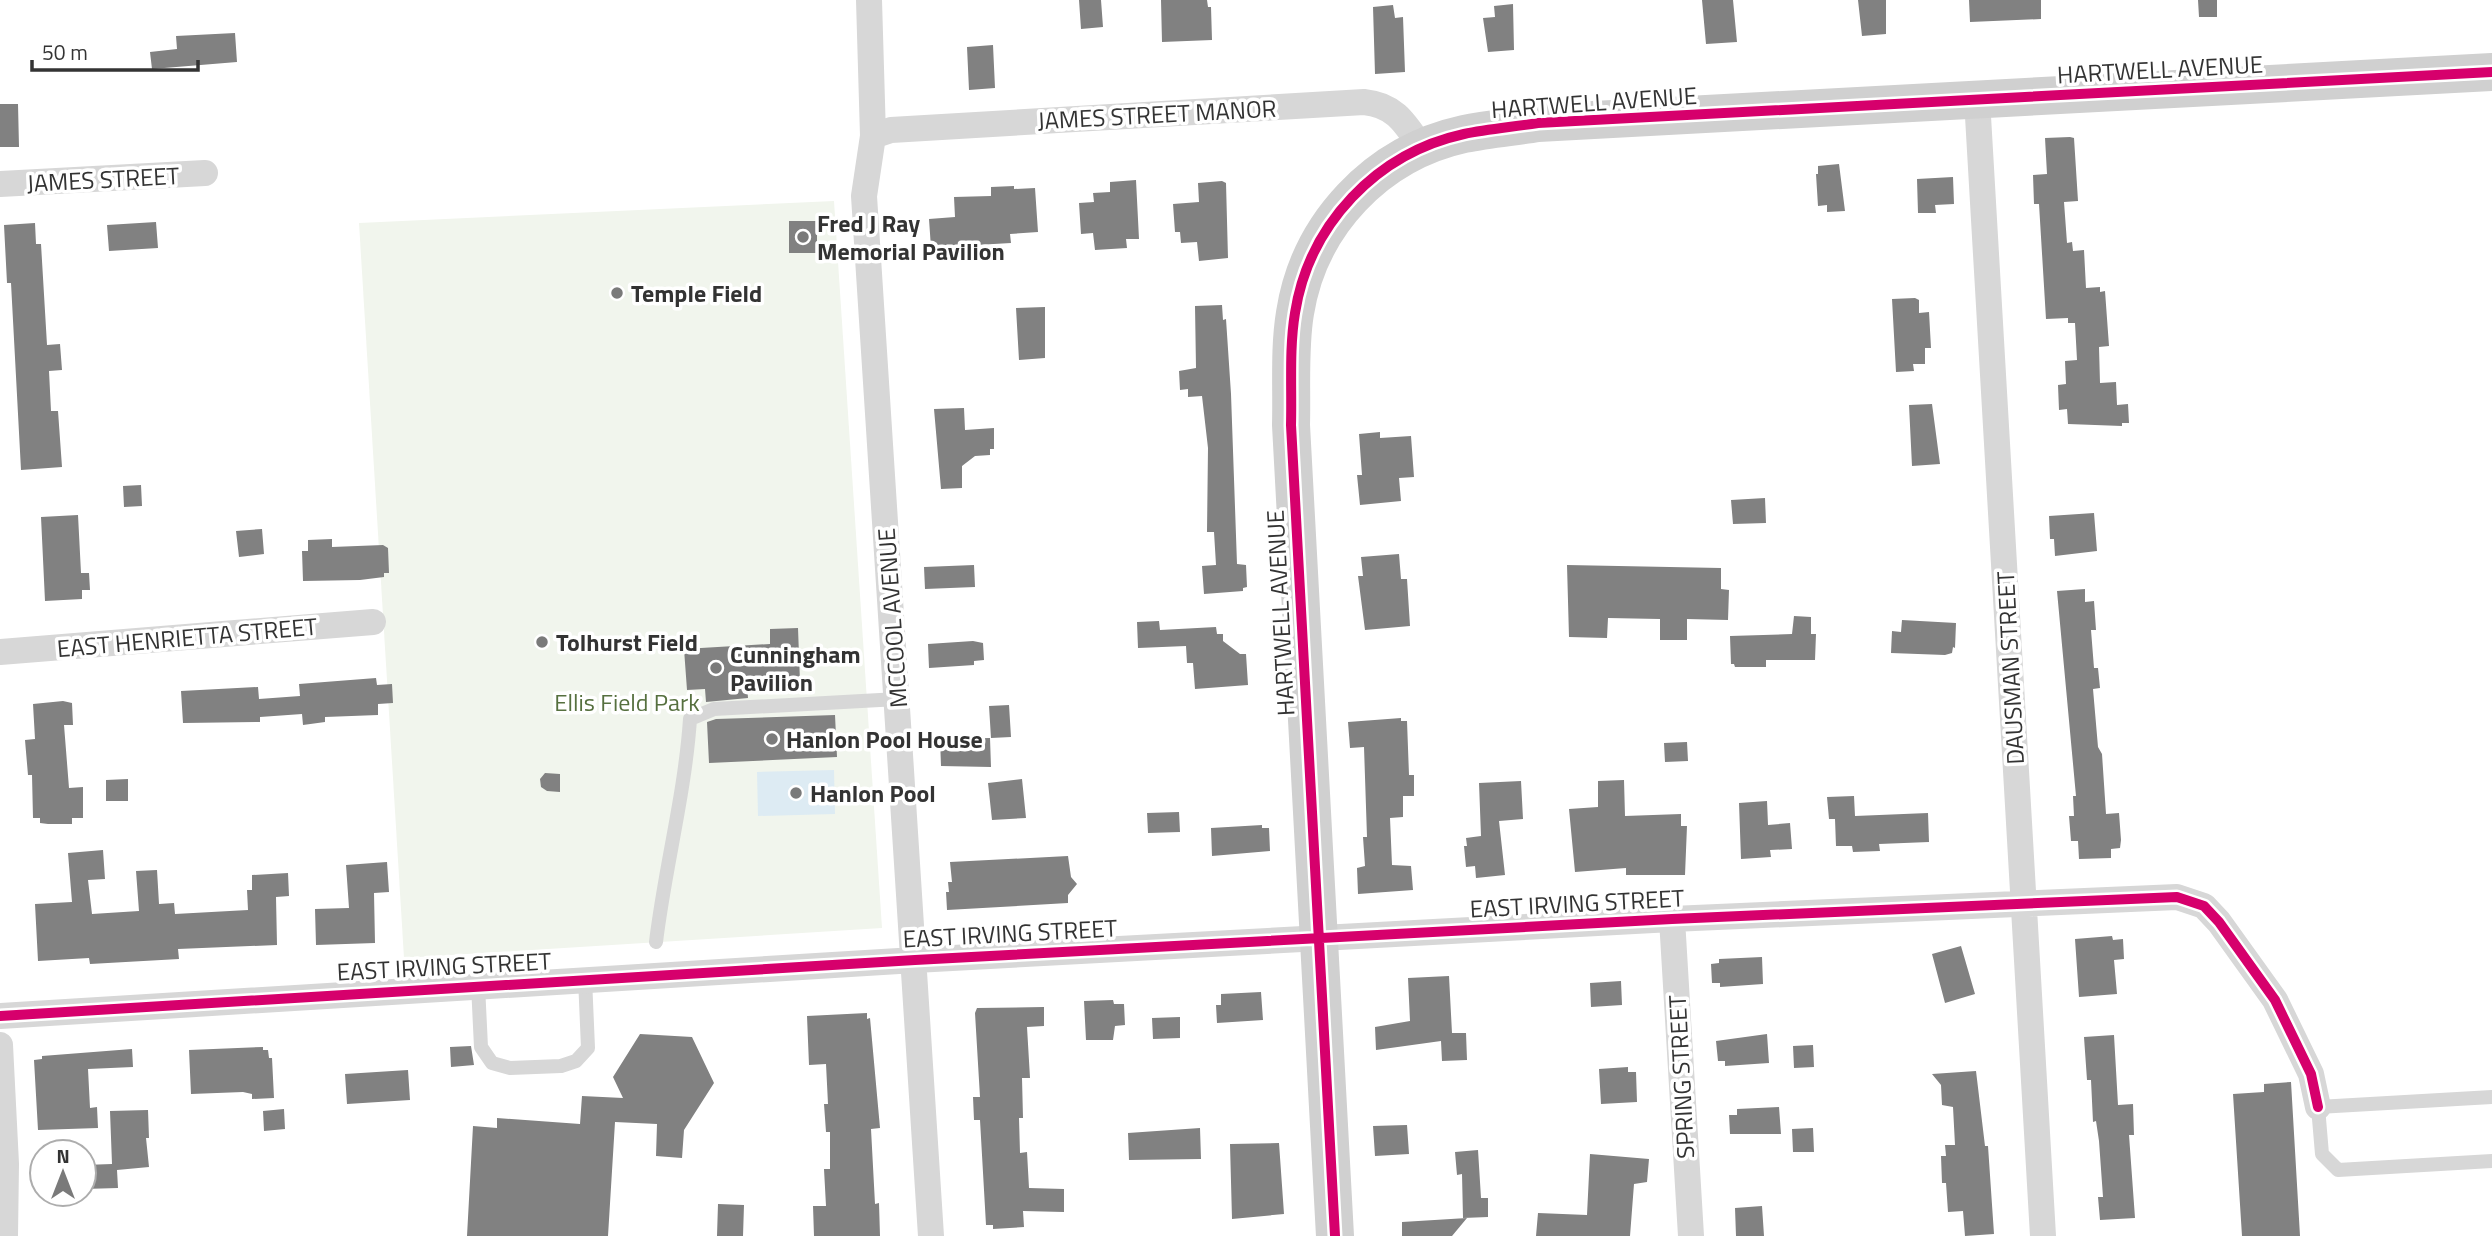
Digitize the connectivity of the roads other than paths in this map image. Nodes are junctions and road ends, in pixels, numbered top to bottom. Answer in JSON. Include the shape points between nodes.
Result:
{"nodes":[{"id":1,"x":869,"y":0,"type":"edge"},
{"id":2,"x":2492,"y":72,"type":"edge"},
{"id":3,"x":1977,"y":99,"type":"junction"},
{"id":4,"x":873,"y":136,"type":"junction"},
{"id":5,"x":1422,"y":148,"type":"junction"},
{"id":6,"x":205,"y":173,"type":"dead end"},
{"id":7,"x":0,"y":184,"type":"edge"},
{"id":8,"x":373,"y":622,"type":"dead end"},
{"id":9,"x":0,"y":653,"type":"edge"},
{"id":10,"x":898,"y":699,"type":"junction"},
{"id":11,"x":2024,"y":902,"type":"junction"},
{"id":12,"x":1672,"y":919,"type":"junction"},
{"id":13,"x":1318,"y":938,"type":"junction"},
{"id":14,"x":656,"y":942,"type":"dead end"},
{"id":15,"x":915,"y":960,"type":"junction"},
{"id":16,"x":585,"y":978,"type":"junction"},
{"id":17,"x":478,"y":985,"type":"junction"},
{"id":18,"x":0,"y":1016,"type":"edge"},
{"id":19,"x":0,"y":1045,"type":"edge"},
{"id":20,"x":2492,"y":1097,"type":"edge"},
{"id":21,"x":2318,"y":1107,"type":"junction"},
{"id":22,"x":2492,"y":1161,"type":"edge"},
{"id":23,"x":5,"y":1236,"type":"edge"},
{"id":24,"x":931,"y":1236,"type":"edge"},
{"id":25,"x":1335,"y":1236,"type":"edge"},
{"id":26,"x":1691,"y":1236,"type":"edge"},
{"id":27,"x":2043,"y":1236,"type":"edge"}],
"edges":[{"from":1,"to":4,"type":"street","name":"MCCOOL AVENUE"},
{"from":2,"to":3,"type":"street","name":"HARTWELL AVENUE"},
{"from":3,"to":5,"type":"street","name":"HARTWELL AVENUE","via":[[1538,123],[1463,134]]},
{"from":3,"to":11,"type":"street","name":"DAUSMAN STREET"},
{"from":4,"to":5,"type":"street","name":"JAMES STREET MANOR","via":[[891,130],[1364,102],[1392,109]]},
{"from":4,"to":10,"type":"street","name":"MCCOOL AVENUE","via":[[864,196]]},
{"from":5,"to":13,"type":"street","name":"HARTWELL AVENUE","via":[[1402,156],[1344,204],[1311,258],[1295,311],[1291,425]]},
{"from":6,"to":7,"type":"street","name":"JAMES STREET"},
{"from":8,"to":9,"type":"street","name":"EAST HENRIETTA STREET"},
{"from":10,"to":14,"type":"lane","via":[[714,709],[690,719],[687,764],[665,869]]},
{"from":10,"to":15,"type":"street","name":"MCCOOL AVENUE"},
{"from":11,"to":12,"type":"street","name":"EAST IRVING STREET"},
{"from":11,"to":21,"type":"street","name":"EAST IRVING STREET","via":[[2177,897],[2204,906],[2275,1000],[2311,1074]]},
{"from":11,"to":27,"type":"street","name":"DAUSMAN STREET"},
{"from":12,"to":13,"type":"street","name":"EAST IRVING STREET"},
{"from":12,"to":26,"type":"street","name":"SPRING STREET"},
{"from":13,"to":15,"type":"street","name":"EAST IRVING STREET"},
{"from":13,"to":25,"type":"street","name":"HARTWELL AVENUE"},
{"from":15,"to":16,"type":"street","name":"EAST IRVING STREET"},
{"from":15,"to":24,"type":"street","name":"MCCOOL AVENUE"},
{"from":16,"to":17,"type":"street","name":"EAST IRVING STREET"},
{"from":16,"to":17,"type":"lane","via":[[587,1048],[576,1061],[561,1066],[510,1068],[492,1063],[481,1047]]},
{"from":17,"to":18,"type":"street","name":"EAST IRVING STREET"},
{"from":19,"to":23,"type":"street"},
{"from":20,"to":21,"type":"lane"},
{"from":21,"to":22,"type":"lane","via":[[2322,1154],[2338,1170]]}]}
